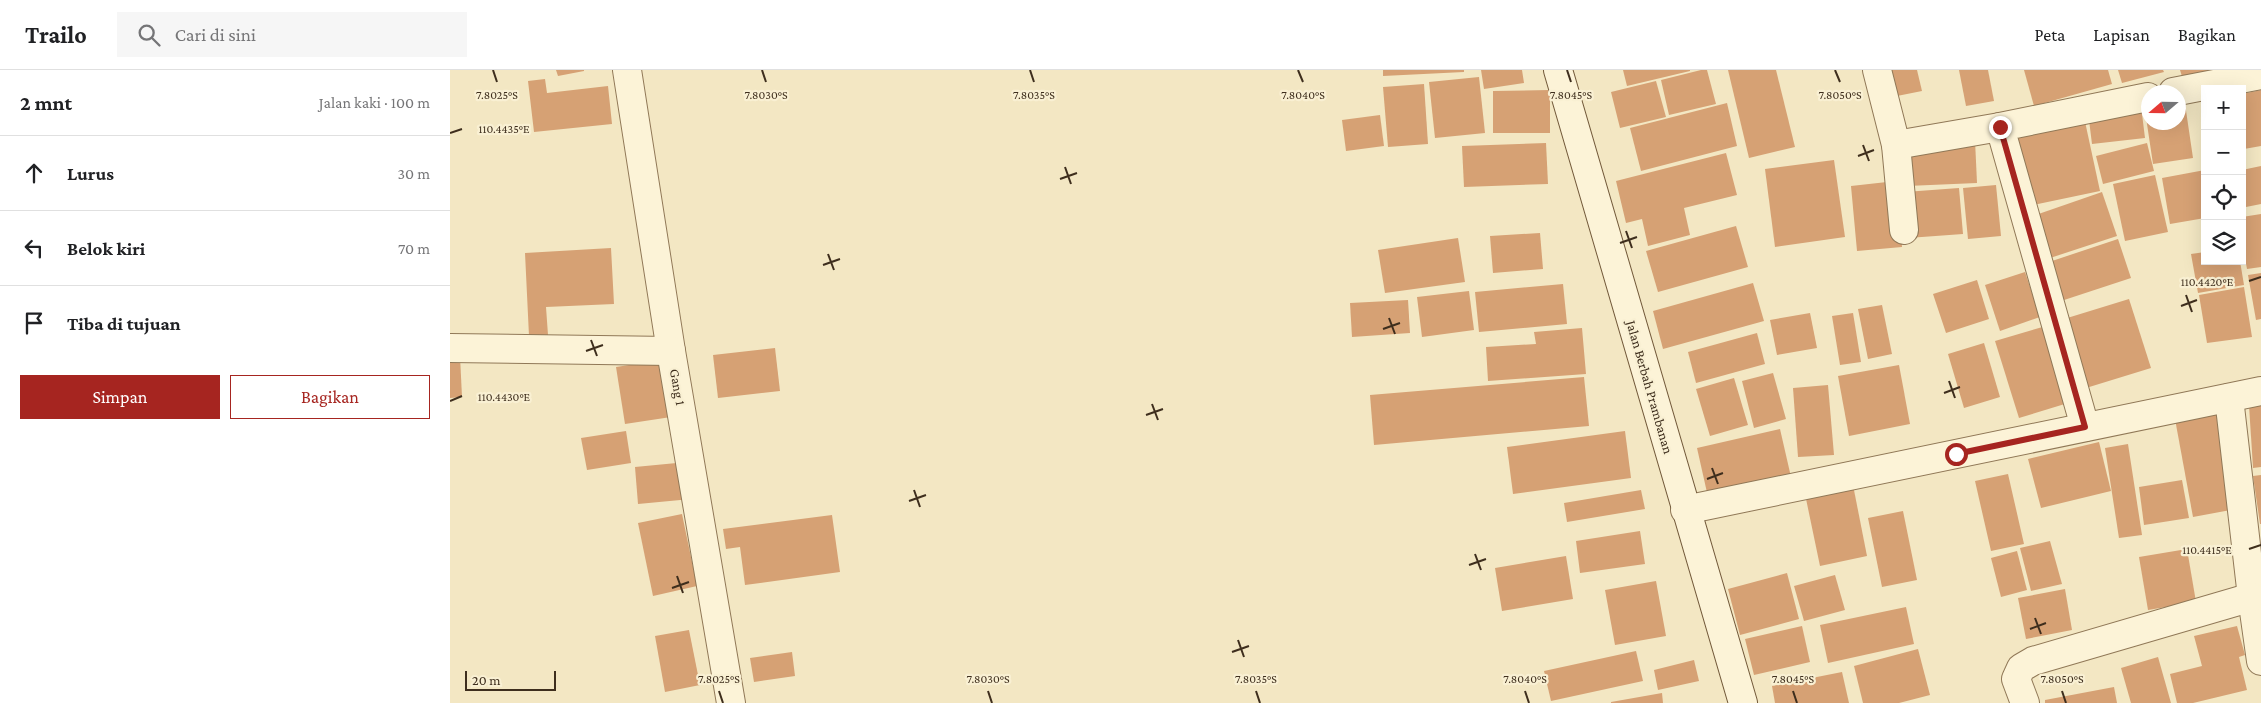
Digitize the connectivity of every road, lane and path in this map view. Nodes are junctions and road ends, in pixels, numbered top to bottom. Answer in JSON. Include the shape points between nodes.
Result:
{"nodes":[{"id":1,"x":627,"y":70,"type":"edge"},
{"id":2,"x":1558,"y":70,"type":"edge"},
{"id":3,"x":1877,"y":70,"type":"edge"},
{"id":4,"x":2261,"y":75,"type":"edge"},
{"id":5,"x":2186,"y":89,"type":"edge"},
{"id":6,"x":2141,"y":98,"type":"edge"},
{"id":7,"x":2000,"y":127,"type":"junction"},
{"id":8,"x":1896,"y":145,"type":"junction"},
{"id":9,"x":1904,"y":230,"type":"dead end"},
{"id":10,"x":450,"y":348,"type":"edge"},
{"id":11,"x":672,"y":351,"type":"junction"},
{"id":12,"x":2261,"y":391,"type":"edge"},
{"id":13,"x":2229,"y":398,"type":"junction"},
{"id":14,"x":2085,"y":427,"type":"junction"},
{"id":15,"x":1685,"y":510,"type":"junction"},
{"id":16,"x":2252,"y":596,"type":"junction"},
{"id":17,"x":2261,"y":661,"type":"edge"},
{"id":18,"x":731,"y":703,"type":"edge"},
{"id":19,"x":1743,"y":703,"type":"edge"},
{"id":20,"x":2025,"y":703,"type":"edge"}],
"edges":[{"from":1,"to":11,"type":"street","name":"Gang 1"},
{"from":2,"to":15,"type":"street","name":"Jalan Berbah Prambanan"},
{"from":3,"to":8,"type":"street"},
{"from":4,"to":5,"type":"street"},
{"from":6,"to":7,"type":"street"},
{"from":7,"to":8,"type":"street"},
{"from":7,"to":14,"type":"street"},
{"from":8,"to":9,"type":"street"},
{"from":10,"to":11,"type":"street"},
{"from":11,"to":18,"type":"street","name":"Gang 1"},
{"from":12,"to":13,"type":"street"},
{"from":13,"to":14,"type":"street"},
{"from":13,"to":16,"type":"street"},
{"from":14,"to":15,"type":"street"},
{"from":15,"to":19,"type":"street","name":"Jalan Berbah Prambanan"},
{"from":16,"to":17,"type":"street"},
{"from":16,"to":20,"type":"street","via":[[2033,661],[2021,668],[2016,679]]}]}
